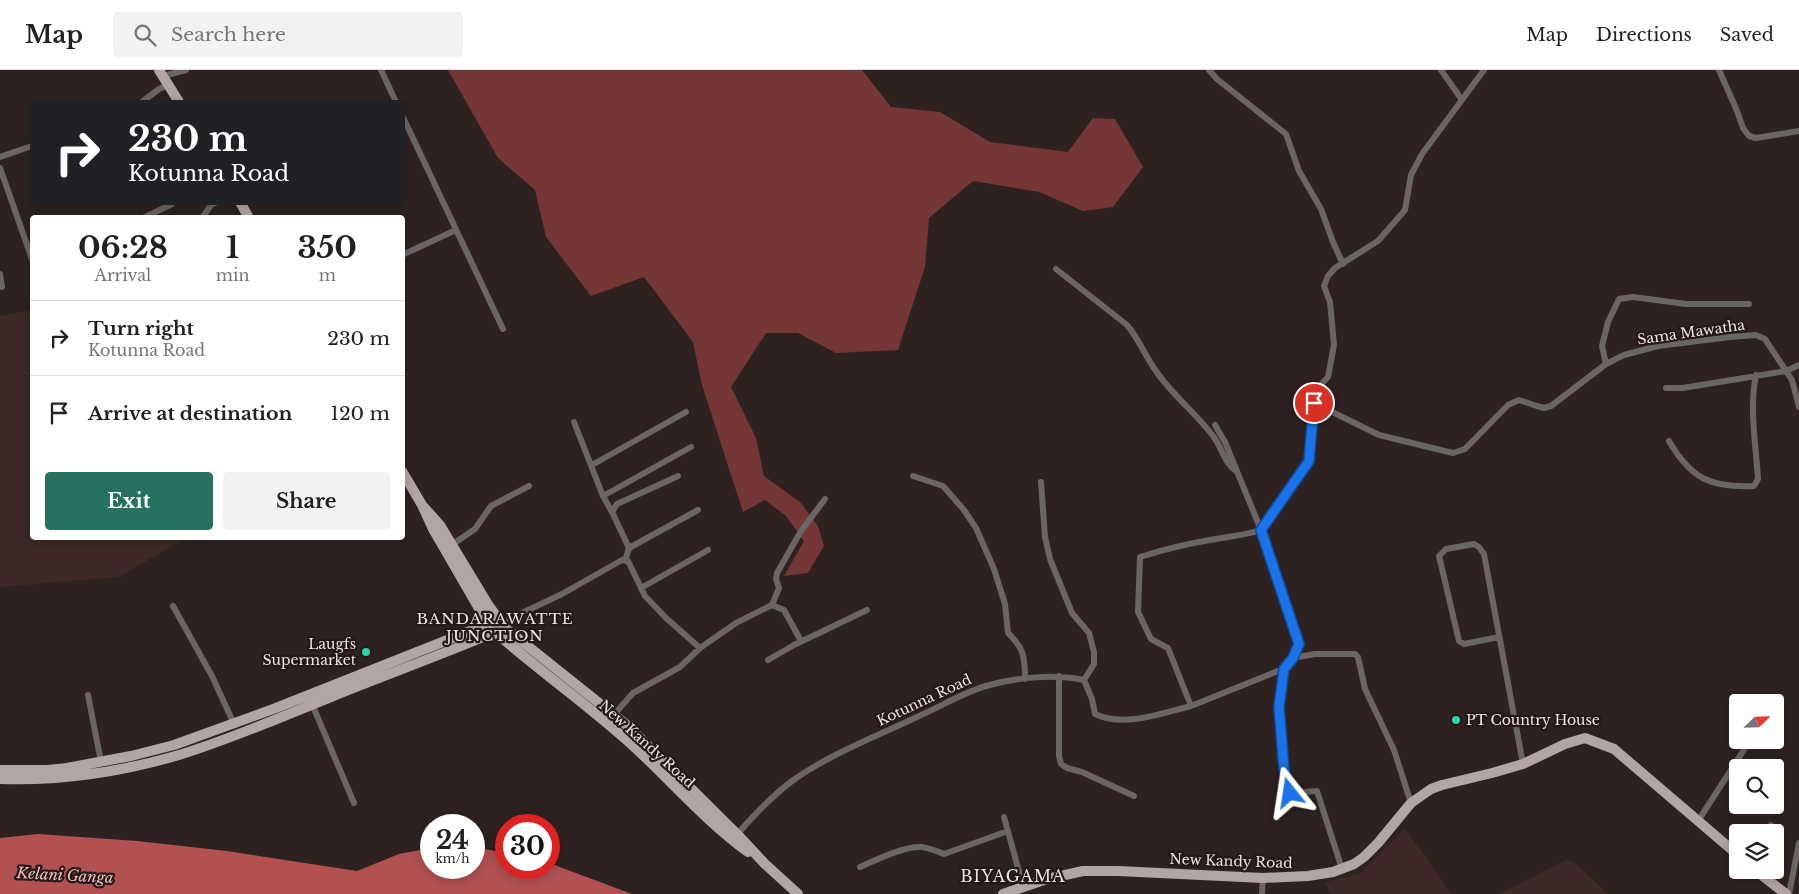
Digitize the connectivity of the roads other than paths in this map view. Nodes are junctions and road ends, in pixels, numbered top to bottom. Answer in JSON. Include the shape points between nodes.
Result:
{"nodes":[{"id":1,"x":186,"y":70,"type":"edge"},
{"id":2,"x":381,"y":70,"type":"edge"},
{"id":3,"x":1209,"y":70,"type":"edge"},
{"id":4,"x":1441,"y":70,"type":"edge"},
{"id":5,"x":1484,"y":70,"type":"edge"},
{"id":6,"x":1719,"y":70,"type":"edge"},
{"id":7,"x":163,"y":77,"type":"edge"},
{"id":8,"x":145,"y":100,"type":"edge"},
{"id":9,"x":178,"y":100,"type":"edge"},
{"id":10,"x":395,"y":100,"type":"edge"},
{"id":11,"x":1462,"y":100,"type":"junction"},
{"id":12,"x":405,"y":121,"type":"edge"},
{"id":13,"x":1799,"y":131,"type":"edge"},
{"id":14,"x":30,"y":147,"type":"edge"},
{"id":15,"x":0,"y":156,"type":"edge"},
{"id":16,"x":0,"y":168,"type":"edge"},
{"id":17,"x":170,"y":205,"type":"edge"},
{"id":18,"x":212,"y":205,"type":"edge"},
{"id":19,"x":149,"y":215,"type":"edge"},
{"id":20,"x":204,"y":215,"type":"edge"},
{"id":21,"x":456,"y":230,"type":"junction"},
{"id":22,"x":30,"y":253,"type":"edge"},
{"id":23,"x":405,"y":253,"type":"edge"},
{"id":24,"x":1343,"y":264,"type":"junction"},
{"id":25,"x":1056,"y":269,"type":"dead end"},
{"id":26,"x":0,"y":274,"type":"edge"},
{"id":27,"x":2,"y":287,"type":"dead end"},
{"id":28,"x":1749,"y":304,"type":"dead end"},
{"id":29,"x":503,"y":329,"type":"dead end"},
{"id":30,"x":1606,"y":364,"type":"junction"},
{"id":31,"x":1799,"y":365,"type":"edge"},
{"id":32,"x":1786,"y":371,"type":"junction"},
{"id":33,"x":1756,"y":375,"type":"junction"},
{"id":34,"x":1666,"y":388,"type":"dead end"},
{"id":35,"x":1314,"y":403,"type":"junction"},
{"id":36,"x":1799,"y":407,"type":"edge"},
{"id":37,"x":686,"y":412,"type":"dead end"},
{"id":38,"x":574,"y":422,"type":"dead end"},
{"id":39,"x":1215,"y":425,"type":"dead end"},
{"id":40,"x":1669,"y":441,"type":"dead end"},
{"id":41,"x":691,"y":447,"type":"dead end"},
{"id":42,"x":592,"y":465,"type":"junction"},
{"id":43,"x":1237,"y":472,"type":"junction"},
{"id":44,"x":405,"y":476,"type":"edge"},
{"id":45,"x":678,"y":476,"type":"dead end"},
{"id":46,"x":913,"y":476,"type":"dead end"},
{"id":47,"x":1041,"y":482,"type":"dead end"},
{"id":48,"x":529,"y":486,"type":"dead end"},
{"id":49,"x":604,"y":496,"type":"junction"},
{"id":50,"x":825,"y":499,"type":"dead end"},
{"id":51,"x":422,"y":505,"type":"junction"},
{"id":52,"x":698,"y":510,"type":"dead end"},
{"id":53,"x":612,"y":512,"type":"junction"},
{"id":54,"x":1261,"y":530,"type":"junction"},
{"id":55,"x":453,"y":544,"type":"junction"},
{"id":56,"x":629,"y":548,"type":"junction"},
{"id":57,"x":708,"y":550,"type":"dead end"},
{"id":58,"x":626,"y":561,"type":"junction"},
{"id":59,"x":641,"y":588,"type":"junction"},
{"id":60,"x":772,"y":605,"type":"junction"},
{"id":61,"x":173,"y":606,"type":"dead end"},
{"id":62,"x":867,"y":610,"type":"dead end"},
{"id":63,"x":502,"y":623,"type":"junction"},
{"id":64,"x":492,"y":628,"type":"junction"},
{"id":65,"x":1499,"y":637,"type":"junction"},
{"id":66,"x":802,"y":641,"type":"junction"},
{"id":67,"x":700,"y":648,"type":"junction"},
{"id":68,"x":1293,"y":658,"type":"junction"},
{"id":69,"x":768,"y":660,"type":"dead end"},
{"id":70,"x":1284,"y":669,"type":"junction"},
{"id":71,"x":1059,"y":676,"type":"junction"},
{"id":72,"x":1025,"y":679,"type":"junction"},
{"id":73,"x":1084,"y":680,"type":"junction"},
{"id":74,"x":88,"y":695,"type":"dead end"},
{"id":75,"x":310,"y":700,"type":"junction"},
{"id":76,"x":1191,"y":706,"type":"junction"},
{"id":77,"x":610,"y":719,"type":"junction"},
{"id":78,"x":234,"y":724,"type":"junction"},
{"id":79,"x":1744,"y":749,"type":"edge"},
{"id":80,"x":1523,"y":764,"type":"junction"},
{"id":81,"x":101,"y":767,"type":"junction"},
{"id":82,"x":0,"y":770,"type":"edge"},
{"id":83,"x":0,"y":779,"type":"edge"},
{"id":84,"x":1134,"y":796,"type":"dead end"},
{"id":85,"x":354,"y":803,"type":"dead end"},
{"id":86,"x":1411,"y":803,"type":"junction"},
{"id":87,"x":1004,"y":817,"type":"dead end"},
{"id":88,"x":1698,"y":821,"type":"junction"},
{"id":89,"x":1008,"y":831,"type":"junction"},
{"id":90,"x":735,"y":837,"type":"junction"},
{"id":91,"x":1799,"y":844,"type":"edge"},
{"id":92,"x":1729,"y":847,"type":"edge"},
{"id":93,"x":860,"y":866,"type":"dead end"},
{"id":94,"x":1342,"y":869,"type":"junction"},
{"id":95,"x":1263,"y":878,"type":"junction"},
{"id":96,"x":1767,"y":879,"type":"edge"},
{"id":97,"x":1023,"y":886,"type":"junction"},
{"id":98,"x":798,"y":894,"type":"edge"},
{"id":99,"x":1003,"y":894,"type":"edge"},
{"id":100,"x":1262,"y":894,"type":"edge"},
{"id":101,"x":1787,"y":894,"type":"edge"}],
"edges":[{"from":1,"to":7,"type":"street"},
{"from":2,"to":10,"type":"street"},
{"from":3,"to":24,"type":"street","via":[[1286,134],[1299,171],[1322,209]]},
{"from":4,"to":11,"type":"street"},
{"from":5,"to":11,"type":"street"},
{"from":6,"to":13,"type":"street","via":[[1749,136],[1756,138]]},
{"from":7,"to":8,"type":"street","via":[[159,89]]},
{"from":7,"to":9,"type":"main road"},
{"from":11,"to":24,"type":"street","via":[[1422,154],[1411,175],[1405,210],[1378,241]]},
{"from":12,"to":21,"type":"street"},
{"from":14,"to":15,"type":"street"},
{"from":16,"to":22,"type":"street"},
{"from":17,"to":19,"type":"street"},
{"from":18,"to":20,"type":"street"},
{"from":21,"to":23,"type":"street"},
{"from":21,"to":29,"type":"street"},
{"from":24,"to":35,"type":"street","via":[[1328,276],[1324,286],[1330,302],[1334,345],[1328,377],[1315,391]]},
{"from":25,"to":43,"type":"street","via":[[1130,329],[1156,372],[1212,434],[1230,467]]},
{"from":26,"to":27,"type":"street"},
{"from":28,"to":30,"type":"street","via":[[1619,299],[1608,322],[1602,346]]},
{"from":30,"to":32,"type":"street","name":"Sama Mawatha","via":[[1624,355],[1658,346],[1756,335],[1766,339]]},
{"from":30,"to":35,"type":"street","name":"Sama Mawatha","via":[[1551,406],[1544,408],[1519,400],[1508,404],[1465,449],[1453,453],[1380,435]]},
{"from":31,"to":32,"type":"street"},
{"from":32,"to":33,"type":"street"},
{"from":32,"to":36,"type":"street","name":"Sama Mawatha","via":[[1792,380]]},
{"from":33,"to":34,"type":"street"},
{"from":33,"to":40,"type":"street","via":[[1753,408],[1758,479],[1754,486],[1709,482],[1680,460]]},
{"from":35,"to":54,"type":"street","via":[[1309,461]]},
{"from":37,"to":42,"type":"street"},
{"from":38,"to":42,"type":"street"},
{"from":39,"to":43,"type":"street","via":[[1226,442]]},
{"from":41,"to":49,"type":"street"},
{"from":42,"to":49,"type":"street"},
{"from":43,"to":54,"type":"street"},
{"from":44,"to":51,"type":"main road"},
{"from":45,"to":53,"type":"street","via":[[617,504]]},
{"from":46,"to":72,"type":"street","via":[[943,486],[976,528],[994,569],[1008,633],[1023,651]]},
{"from":47,"to":73,"type":"street","via":[[1050,559],[1072,613],[1089,632],[1094,652],[1094,664]]},
{"from":48,"to":55,"type":"street","via":[[491,506],[475,529]]},
{"from":49,"to":53,"type":"street"},
{"from":50,"to":60,"type":"street","via":[[793,543],[777,573],[779,588]]},
{"from":51,"to":55,"type":"main road"},
{"from":51,"to":64,"type":"main road"},
{"from":52,"to":56,"type":"street"},
{"from":53,"to":56,"type":"street"},
{"from":54,"to":68,"type":"street","via":[[1299,644]]},
{"from":54,"to":76,"type":"street","via":[[1164,549],[1140,557],[1138,612],[1151,639],[1168,648]]},
{"from":55,"to":63,"type":"main road"},
{"from":56,"to":58,"type":"street"},
{"from":57,"to":59,"type":"street"},
{"from":58,"to":59,"type":"street"},
{"from":58,"to":63,"type":"street","via":[[618,561],[562,594]]},
{"from":59,"to":67,"type":"street","via":[[666,618]]},
{"from":60,"to":66,"type":"street","via":[[784,610]]},
{"from":60,"to":67,"type":"street","via":[[736,623]]},
{"from":61,"to":78,"type":"street"},
{"from":62,"to":66,"type":"street"},
{"from":63,"to":64,"type":"main road"},
{"from":63,"to":77,"type":"main road","name":"New Kandy Road"},
{"from":64,"to":75,"type":"main road"},
{"from":64,"to":77,"type":"main road","name":"New Kandy Road"},
{"from":65,"to":65,"type":"street","via":[[1464,644],[1459,641],[1439,556],[1446,549],[1474,544],[1484,554]]},
{"from":65,"to":80,"type":"street"},
{"from":66,"to":69,"type":"street"},
{"from":67,"to":77,"type":"street","via":[[680,667],[633,693]]},
{"from":68,"to":70,"type":"street"},
{"from":68,"to":86,"type":"street","via":[[1315,654],[1355,654],[1358,657],[1365,689],[1394,750]]},
{"from":70,"to":76,"type":"street"},
{"from":70,"to":94,"type":"street","via":[[1279,707],[1284,769],[1290,793],[1317,791]]},
{"from":71,"to":72,"type":"street","name":"Kotunna Road"},
{"from":71,"to":73,"type":"street","name":"Kotunna Road"},
{"from":71,"to":84,"type":"street","via":[[1061,764]]},
{"from":72,"to":90,"type":"street","name":"Kotunna Road","via":[[967,692],[824,762],[780,791]]},
{"from":73,"to":76,"type":"street","via":[[1095,714],[1102,718],[1140,718]]},
{"from":74,"to":81,"type":"street"},
{"from":75,"to":78,"type":"main road"},
{"from":75,"to":81,"type":"main road","via":[[179,755]]},
{"from":75,"to":85,"type":"street"},
{"from":77,"to":90,"type":"main road","name":"New Kandy Road","via":[[696,808]]},
{"from":78,"to":81,"type":"main road"},
{"from":79,"to":88,"type":"street"},
{"from":80,"to":86,"type":"main road","name":"New Kandy Road","via":[[1442,785]]},
{"from":80,"to":88,"type":"main road","name":"New Kandy Road","via":[[1579,738],[1592,739],[1614,749]]},
{"from":81,"to":82,"type":"main road"},
{"from":81,"to":83,"type":"main road","via":[[52,779]]},
{"from":86,"to":94,"type":"main road","name":"New Kandy Road","via":[[1371,851]]},
{"from":87,"to":89,"type":"street"},
{"from":88,"to":92,"type":"main road","name":"New Kandy Road"},
{"from":89,"to":93,"type":"street","via":[[944,854],[919,847]]},
{"from":89,"to":97,"type":"street"},
{"from":90,"to":98,"type":"main road","name":"New Kandy Road"},
{"from":91,"to":101,"type":"street"},
{"from":94,"to":95,"type":"main road","name":"New Kandy Road","via":[[1308,876]]},
{"from":95,"to":97,"type":"main road","name":"New Kandy Road","via":[[1118,870],[1069,873]]},
{"from":95,"to":100,"type":"street"},
{"from":96,"to":101,"type":"main road"},
{"from":97,"to":99,"type":"main road","name":"New Kandy Road"}]}
